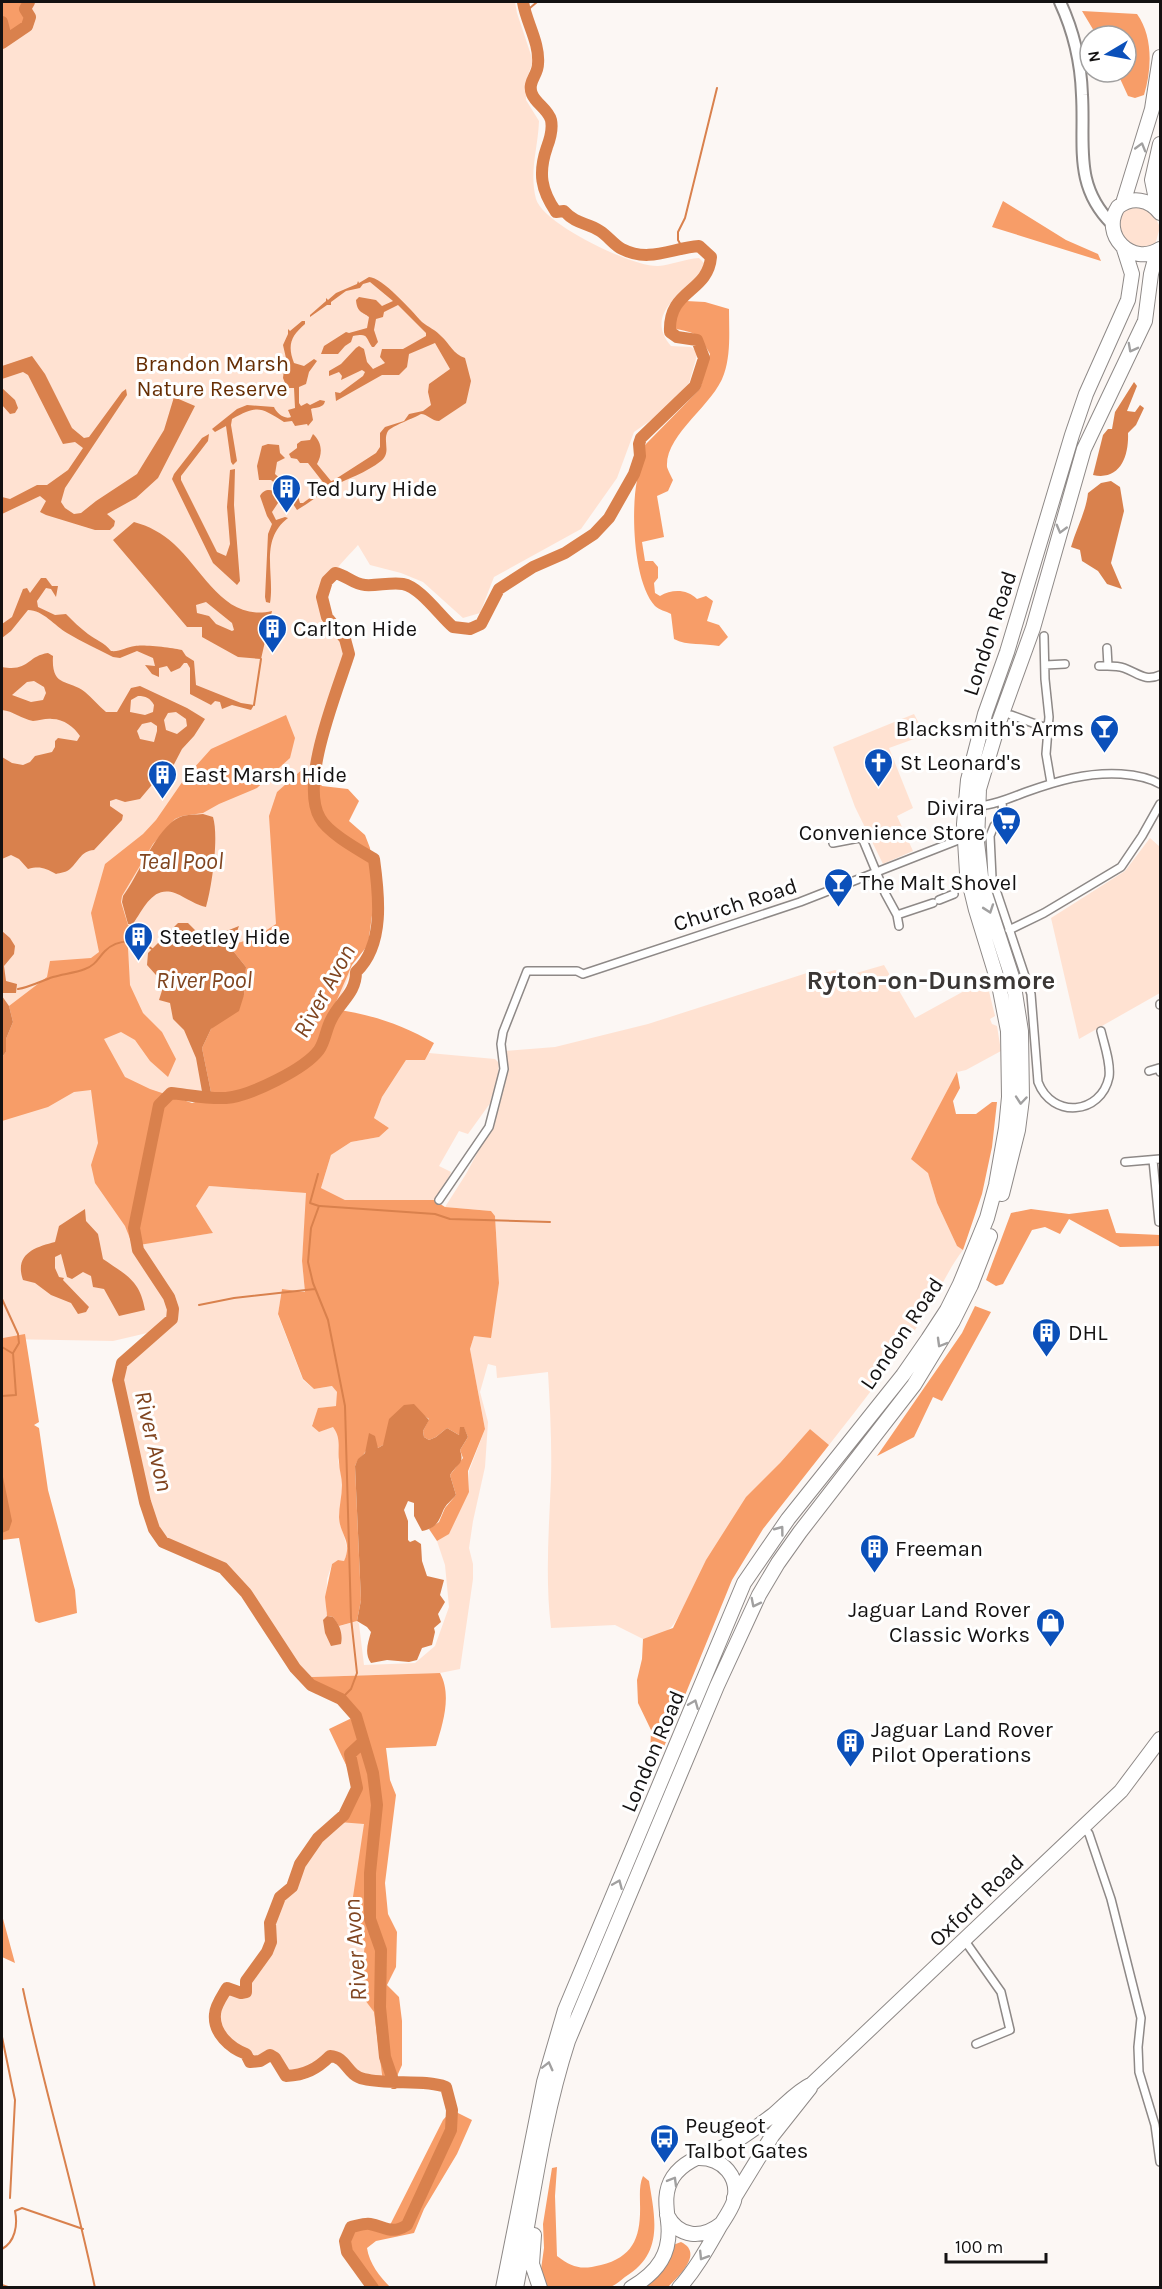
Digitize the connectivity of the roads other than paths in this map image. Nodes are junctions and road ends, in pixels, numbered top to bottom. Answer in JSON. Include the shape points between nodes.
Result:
{"nodes":[{"id":1,"x":1060,"y":2,"type":"edge"},
{"id":2,"x":1161,"y":57,"type":"edge"},
{"id":3,"x":1161,"y":144,"type":"edge"},
{"id":4,"x":1089,"y":189,"type":"junction"},
{"id":5,"x":1120,"y":205,"type":"junction"},
{"id":6,"x":1159,"y":211,"type":"edge"},
{"id":7,"x":1112,"y":225,"type":"junction"},
{"id":8,"x":1125,"y":249,"type":"junction"},
{"id":9,"x":1159,"y":251,"type":"edge"},
{"id":10,"x":1044,"y":636,"type":"dead end"},
{"id":11,"x":1107,"y":648,"type":"dead end"},
{"id":12,"x":1065,"y":664,"type":"dead end"},
{"id":13,"x":1045,"y":665,"type":"junction"},
{"id":14,"x":1099,"y":666,"type":"dead end"},
{"id":15,"x":1108,"y":666,"type":"junction"},
{"id":16,"x":1161,"y":675,"type":"edge"},
{"id":17,"x":1011,"y":715,"type":"dead end"},
{"id":18,"x":1049,"y":729,"type":"junction"},
{"id":19,"x":1051,"y":783,"type":"junction"},
{"id":20,"x":1161,"y":784,"type":"edge"},
{"id":21,"x":1002,"y":801,"type":"junction"},
{"id":22,"x":1161,"y":804,"type":"edge"},
{"id":23,"x":978,"y":806,"type":"junction"},
{"id":24,"x":977,"y":823,"type":"junction"},
{"id":25,"x":964,"y":839,"type":"junction"},
{"id":26,"x":833,"y":843,"type":"dead end"},
{"id":27,"x":876,"y":872,"type":"junction"},
{"id":28,"x":954,"y":894,"type":"dead end"},
{"id":29,"x":897,"y":915,"type":"junction"},
{"id":30,"x":899,"y":926,"type":"dead end"},
{"id":31,"x":1009,"y":930,"type":"junction"},
{"id":32,"x":1101,"y":1031,"type":"dead end"},
{"id":33,"x":1149,"y":1071,"type":"dead end"},
{"id":34,"x":1161,"y":1072,"type":"edge"},
{"id":35,"x":1157,"y":1159,"type":"edge"},
{"id":36,"x":1125,"y":1162,"type":"dead end"},
{"id":37,"x":439,"y":1200,"type":"dead end"},
{"id":38,"x":1159,"y":1222,"type":"dead end"},
{"id":39,"x":1161,"y":1739,"type":"edge"},
{"id":40,"x":1083,"y":1827,"type":"junction"},
{"id":41,"x":965,"y":1941,"type":"junction"},
{"id":42,"x":976,"y":2044,"type":"dead end"},
{"id":43,"x":812,"y":2084,"type":"junction"},
{"id":44,"x":547,"y":2123,"type":"junction"},
{"id":45,"x":697,"y":2158,"type":"junction"},
{"id":46,"x":1161,"y":2162,"type":"edge"},
{"id":47,"x":734,"y":2198,"type":"junction"},
{"id":48,"x":666,"y":2213,"type":"junction"},
{"id":49,"x":722,"y":2222,"type":"junction"},
{"id":50,"x":503,"y":2288,"type":"edge"},
{"id":51,"x":516,"y":2288,"type":"edge"},
{"id":52,"x":540,"y":2288,"type":"edge"},
{"id":53,"x":631,"y":2288,"type":"edge"},
{"id":54,"x":679,"y":2288,"type":"edge"}],
"edges":[{"from":1,"to":4,"type":"street","via":[[1079,67],[1083,163]]},
{"from":5,"to":2,"type":"highway","one_way":true,"via":[[1152,109]]},
{"from":3,"to":6,"type":"highway","via":[[1152,180]]},
{"from":4,"to":5,"type":"street","via":[[1108,206]]},
{"from":4,"to":7,"type":"street"},
{"from":5,"to":6,"type":"highway","via":[[1141,200]]},
{"from":5,"to":7,"type":"highway"},
{"from":7,"to":8,"type":"highway","name":"London Road","via":[[1114,235]]},
{"from":8,"to":9,"type":"highway","via":[[1142,255]]},
{"from":8,"to":25,"type":"highway","name":"London Road","via":[[1132,274],[1131,290],[1079,414],[985,714],[968,780]]},
{"from":9,"to":23,"type":"highway","name":"London Road","one_way":true,"via":[[1151,274],[1145,321],[1081,458],[1036,618],[982,775]]},
{"from":10,"to":13,"type":"street"},
{"from":11,"to":15,"type":"street"},
{"from":12,"to":13,"type":"street"},
{"from":13,"to":18,"type":"street"},
{"from":14,"to":15,"type":"street"},
{"from":15,"to":16,"type":"street","via":[[1123,667],[1145,678]]},
{"from":17,"to":18,"type":"street"},
{"from":18,"to":19,"type":"street","via":[[1046,754]]},
{"from":19,"to":20,"type":"street","via":[[1105,773],[1152,779]]},
{"from":19,"to":21,"type":"street"},
{"from":21,"to":23,"type":"street"},
{"from":21,"to":31,"type":"street","via":[[1003,817],[990,836],[991,861],[994,890]]},
{"from":22,"to":31,"type":"street","via":[[1120,867],[1075,896]]},
{"from":23,"to":24,"type":"highway","name":"London Road"},
{"from":24,"to":25,"type":"street"},
{"from":24,"to":44,"type":"highway","name":"London Road","one_way":true,"via":[[982,885],[1017,997],[1022,1066],[1018,1130],[984,1255],[953,1321],[914,1385],[800,1532],[750,1612],[568,2041]]},
{"from":25,"to":27,"type":"street","name":"Church Road"},
{"from":50,"to":25,"type":"highway","name":"London Road","one_way":true,"via":[[544,2082],[565,2010],[744,1583],[782,1526],[928,1339],[960,1284],[987,1218],[1006,1128],[1008,1031],[999,985],[970,887]]},
{"from":26,"to":27,"type":"street","via":[[863,840]]},
{"from":27,"to":29,"type":"street"},
{"from":27,"to":37,"type":"street","name":"Church Road","via":[[791,905],[583,974],[527,971],[503,1032],[504,1069],[489,1126]]},
{"from":28,"to":29,"type":"street"},
{"from":29,"to":30,"type":"street"},
{"from":31,"to":32,"type":"street","via":[[1030,994],[1038,1082],[1054,1103],[1081,1106],[1102,1094],[1109,1071]]},
{"from":33,"to":34,"type":"street","via":[[1159,1068]]},
{"from":35,"to":36,"type":"street"},
{"from":35,"to":38,"type":"street"},
{"from":39,"to":40,"type":"highway","name":"Oxford Road","via":[[1121,1791]]},
{"from":40,"to":41,"type":"highway","name":"Oxford Road"},
{"from":40,"to":46,"type":"street","via":[[1089,1834],[1111,1899],[1141,2018],[1139,2073],[1155,2125]]},
{"from":41,"to":42,"type":"street","via":[[1000,1992],[1010,2030]]},
{"from":41,"to":43,"type":"highway","name":"Oxford Road"},
{"from":43,"to":45,"type":"highway","name":"Oxford Road","via":[[752,2131]]},
{"from":43,"to":47,"type":"highway","name":"Oxford Road","via":[[772,2136]]},
{"from":44,"to":51,"type":"highway","name":"London Road"},
{"from":44,"to":52,"type":"highway","via":[[532,2248],[532,2264]]},
{"from":45,"to":47,"type":"highway","via":[[713,2160],[727,2169],[733,2181]]},
{"from":48,"to":45,"type":"highway","one_way":true,"via":[[667,2192],[674,2177],[682,2166]]},
{"from":47,"to":49,"type":"highway"},
{"from":48,"to":49,"type":"highway","via":[[674,2225],[694,2235],[708,2232]]},
{"from":48,"to":53,"type":"highway","via":[[668,2236],[662,2263]]},
{"from":49,"to":54,"type":"highway","one_way":true}]}
